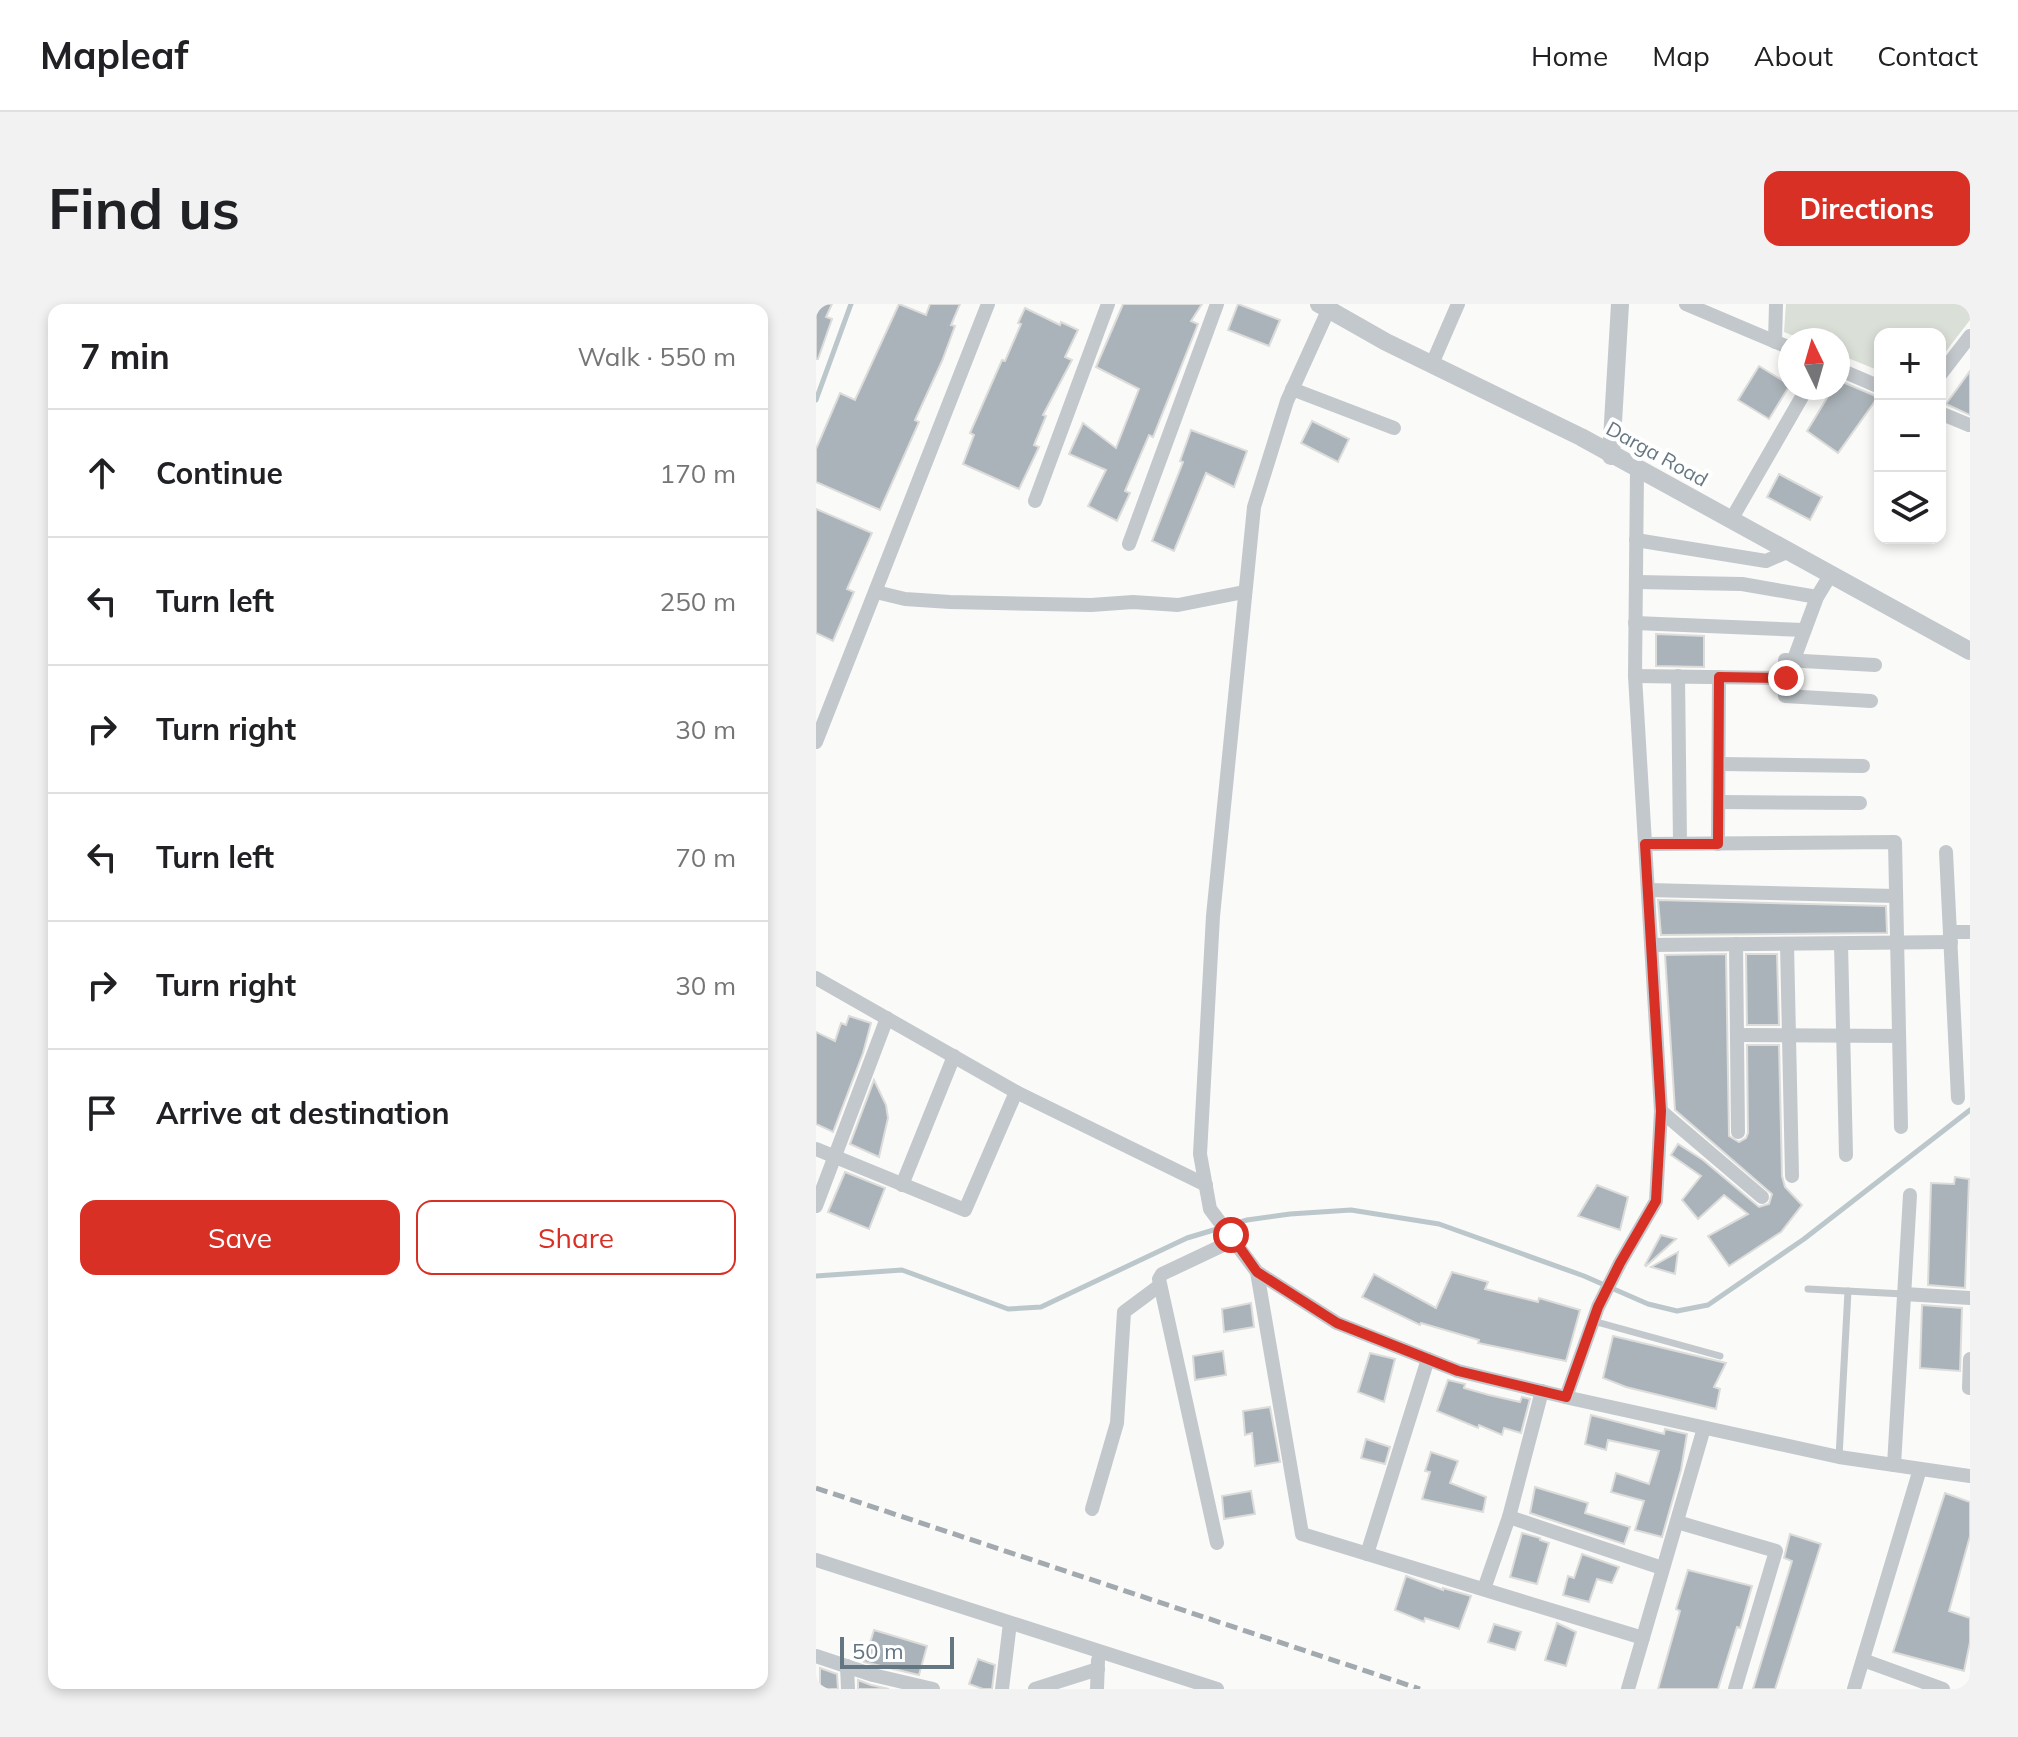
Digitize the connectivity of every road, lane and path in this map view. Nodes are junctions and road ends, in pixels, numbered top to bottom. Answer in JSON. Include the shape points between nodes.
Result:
{"nodes":[{"id":1,"x":988,"y":304,"type":"edge"},
{"id":2,"x":1108,"y":304,"type":"edge"},
{"id":3,"x":1217,"y":304,"type":"edge"},
{"id":4,"x":1458,"y":304,"type":"edge"},
{"id":5,"x":1620,"y":304,"type":"edge"},
{"id":6,"x":1686,"y":304,"type":"edge"},
{"id":7,"x":1776,"y":304,"type":"edge"},
{"id":8,"x":1327,"y":306,"type":"edge"},
{"id":9,"x":1970,"y":336,"type":"edge"},
{"id":10,"x":1775,"y":342,"type":"junction"},
{"id":11,"x":1778,"y":343,"type":"edge"},
{"id":12,"x":1432,"y":364,"type":"junction"},
{"id":13,"x":1946,"y":367,"type":"edge"},
{"id":14,"x":1850,"y":374,"type":"edge"},
{"id":15,"x":1874,"y":384,"type":"edge"},
{"id":16,"x":1292,"y":389,"type":"junction"},
{"id":17,"x":1800,"y":400,"type":"edge"},
{"id":18,"x":1946,"y":415,"type":"edge"},
{"id":19,"x":1969,"y":425,"type":"edge"},
{"id":20,"x":1394,"y":428,"type":"dead end"},
{"id":21,"x":1611,"y":456,"type":"junction"},
{"id":22,"x":1637,"y":470,"type":"junction"},
{"id":23,"x":1035,"y":501,"type":"dead end"},
{"id":24,"x":1731,"y":520,"type":"junction"},
{"id":25,"x":1636,"y":540,"type":"junction"},
{"id":26,"x":1129,"y":544,"type":"dead end"},
{"id":27,"x":1789,"y":551,"type":"junction"},
{"id":28,"x":1831,"y":574,"type":"junction"},
{"id":29,"x":1637,"y":582,"type":"junction"},
{"id":30,"x":876,"y":592,"type":"junction"},
{"id":31,"x":1244,"y":592,"type":"junction"},
{"id":32,"x":1817,"y":597,"type":"junction"},
{"id":33,"x":1635,"y":623,"type":"junction"},
{"id":34,"x":1804,"y":630,"type":"junction"},
{"id":35,"x":1970,"y":651,"type":"edge"},
{"id":36,"x":1794,"y":659,"type":"junction"},
{"id":37,"x":1875,"y":665,"type":"dead end"},
{"id":38,"x":1635,"y":676,"type":"junction"},
{"id":39,"x":1678,"y":676,"type":"junction"},
{"id":40,"x":1719,"y":677,"type":"junction"},
{"id":41,"x":1786,"y":678,"type":"junction"},
{"id":42,"x":1871,"y":701,"type":"dead end"},
{"id":43,"x":816,"y":742,"type":"edge"},
{"id":44,"x":1719,"y":764,"type":"junction"},
{"id":45,"x":1863,"y":766,"type":"dead end"},
{"id":46,"x":1719,"y":802,"type":"junction"},
{"id":47,"x":1860,"y":803,"type":"dead end"},
{"id":48,"x":1680,"y":843,"type":"junction"},
{"id":49,"x":1645,"y":844,"type":"junction"},
{"id":50,"x":1718,"y":844,"type":"junction"},
{"id":51,"x":1946,"y":852,"type":"dead end"},
{"id":52,"x":1648,"y":890,"type":"junction"},
{"id":53,"x":1896,"y":896,"type":"junction"},
{"id":54,"x":1970,"y":932,"type":"edge"},
{"id":55,"x":1951,"y":937,"type":"junction"},
{"id":56,"x":1898,"y":943,"type":"junction"},
{"id":57,"x":1736,"y":944,"type":"junction"},
{"id":58,"x":1787,"y":944,"type":"junction"},
{"id":59,"x":1841,"y":944,"type":"junction"},
{"id":60,"x":1651,"y":945,"type":"junction"},
{"id":61,"x":816,"y":978,"type":"edge"},
{"id":62,"x":887,"y":1018,"type":"junction"},
{"id":63,"x":1738,"y":1035,"type":"junction"},
{"id":64,"x":1787,"y":1035,"type":"junction"},
{"id":65,"x":1843,"y":1036,"type":"junction"},
{"id":66,"x":1899,"y":1036,"type":"junction"},
{"id":67,"x":954,"y":1056,"type":"junction"},
{"id":68,"x":1016,"y":1092,"type":"junction"},
{"id":69,"x":1958,"y":1098,"type":"dead end"},
{"id":70,"x":1661,"y":1111,"type":"junction"},
{"id":71,"x":1901,"y":1127,"type":"dead end"},
{"id":72,"x":1738,"y":1132,"type":"dead end"},
{"id":73,"x":816,"y":1149,"type":"edge"},
{"id":74,"x":1846,"y":1155,"type":"dead end"},
{"id":75,"x":835,"y":1157,"type":"junction"},
{"id":76,"x":1792,"y":1176,"type":"dead end"},
{"id":77,"x":902,"y":1185,"type":"junction"},
{"id":78,"x":1206,"y":1185,"type":"junction"},
{"id":79,"x":1910,"y":1195,"type":"dead end"},
{"id":80,"x":1762,"y":1197,"type":"dead end"},
{"id":81,"x":816,"y":1206,"type":"edge"},
{"id":82,"x":1232,"y":1237,"type":"junction"},
{"id":83,"x":1257,"y":1272,"type":"junction"},
{"id":84,"x":1159,"y":1286,"type":"junction"},
{"id":85,"x":1808,"y":1289,"type":"dead end"},
{"id":86,"x":1848,"y":1291,"type":"junction"},
{"id":87,"x":1904,"y":1294,"type":"junction"},
{"id":88,"x":1970,"y":1298,"type":"edge"},
{"id":89,"x":1596,"y":1314,"type":"junction"},
{"id":90,"x":1720,"y":1356,"type":"dead end"},
{"id":91,"x":1428,"y":1359,"type":"junction"},
{"id":92,"x":1970,"y":1359,"type":"edge"},
{"id":93,"x":1969,"y":1388,"type":"edge"},
{"id":94,"x":1542,"y":1391,"type":"junction"},
{"id":95,"x":1566,"y":1397,"type":"junction"},
{"id":96,"x":1704,"y":1428,"type":"junction"},
{"id":97,"x":1839,"y":1457,"type":"junction"},
{"id":98,"x":1894,"y":1465,"type":"junction"},
{"id":99,"x":1920,"y":1469,"type":"junction"},
{"id":100,"x":1970,"y":1476,"type":"edge"},
{"id":101,"x":1092,"y":1509,"type":"dead end"},
{"id":102,"x":1509,"y":1517,"type":"junction"},
{"id":103,"x":1677,"y":1522,"type":"junction"},
{"id":104,"x":1217,"y":1543,"type":"dead end"},
{"id":105,"x":1367,"y":1554,"type":"junction"},
{"id":106,"x":816,"y":1560,"type":"edge"},
{"id":107,"x":1662,"y":1568,"type":"junction"},
{"id":108,"x":1484,"y":1589,"type":"junction"},
{"id":109,"x":1010,"y":1623,"type":"junction"},
{"id":110,"x":1643,"y":1638,"type":"junction"},
{"id":111,"x":1099,"y":1651,"type":"junction"},
{"id":112,"x":816,"y":1656,"type":"edge"},
{"id":113,"x":1863,"y":1660,"type":"junction"},
{"id":114,"x":847,"y":1666,"type":"junction"},
{"id":115,"x":1098,"y":1669,"type":"junction"},
{"id":116,"x":848,"y":1689,"type":"edge"},
{"id":117,"x":933,"y":1689,"type":"edge"},
{"id":118,"x":1002,"y":1689,"type":"edge"},
{"id":119,"x":1035,"y":1689,"type":"edge"},
{"id":120,"x":1097,"y":1689,"type":"edge"},
{"id":121,"x":1217,"y":1689,"type":"edge"},
{"id":122,"x":1628,"y":1689,"type":"edge"},
{"id":123,"x":1735,"y":1689,"type":"edge"},
{"id":124,"x":1854,"y":1689,"type":"edge"},
{"id":125,"x":1943,"y":1689,"type":"edge"}],
"edges":[{"from":1,"to":30,"type":"street"},
{"from":2,"to":23,"type":"street"},
{"from":3,"to":26,"type":"street"},
{"from":4,"to":12,"type":"street"},
{"from":5,"to":21,"type":"street"},
{"from":6,"to":10,"type":"street"},
{"from":7,"to":10,"type":"street"},
{"from":8,"to":12,"type":"street","name":"Darga Road"},
{"from":8,"to":16,"type":"street"},
{"from":9,"to":13,"type":"street"},
{"from":10,"to":11,"type":"street"},
{"from":12,"to":21,"type":"street","name":"Darga Road"},
{"from":14,"to":15,"type":"street"},
{"from":16,"to":20,"type":"street"},
{"from":16,"to":31,"type":"street","via":[[1254,507]]},
{"from":17,"to":24,"type":"street"},
{"from":18,"to":19,"type":"street"},
{"from":21,"to":22,"type":"street","name":"Darga Road"},
{"from":22,"to":24,"type":"street","name":"Darga Road"},
{"from":22,"to":25,"type":"street"},
{"from":24,"to":27,"type":"street","name":"Darga Road"},
{"from":25,"to":27,"type":"street","via":[[1766,561]]},
{"from":25,"to":29,"type":"street"},
{"from":27,"to":28,"type":"street","name":"Darga Road"},
{"from":28,"to":32,"type":"street"},
{"from":28,"to":35,"type":"street","name":"Darga Road"},
{"from":29,"to":32,"type":"street","via":[[1742,584]]},
{"from":29,"to":33,"type":"street"},
{"from":30,"to":31,"type":"street","via":[[950,602],[1178,605]]},
{"from":30,"to":43,"type":"street"},
{"from":31,"to":78,"type":"street","via":[[1213,916],[1200,1154]]},
{"from":32,"to":34,"type":"street"},
{"from":33,"to":34,"type":"street"},
{"from":33,"to":38,"type":"street"},
{"from":34,"to":36,"type":"street"},
{"from":36,"to":37,"type":"street"},
{"from":36,"to":41,"type":"street","via":[[1785,660]]},
{"from":38,"to":39,"type":"street"},
{"from":38,"to":49,"type":"street"},
{"from":39,"to":40,"type":"street"},
{"from":39,"to":48,"type":"street"},
{"from":40,"to":41,"type":"street"},
{"from":40,"to":44,"type":"street"},
{"from":41,"to":42,"type":"street","via":[[1785,696]]},
{"from":44,"to":45,"type":"street"},
{"from":44,"to":46,"type":"street"},
{"from":46,"to":47,"type":"street"},
{"from":46,"to":50,"type":"street"},
{"from":48,"to":49,"type":"street"},
{"from":48,"to":50,"type":"street"},
{"from":49,"to":52,"type":"street"},
{"from":50,"to":53,"type":"street","via":[[1895,842]]},
{"from":51,"to":55,"type":"street"},
{"from":52,"to":53,"type":"street"},
{"from":52,"to":60,"type":"street"},
{"from":53,"to":56,"type":"street"},
{"from":54,"to":55,"type":"street"},
{"from":55,"to":56,"type":"street"},
{"from":55,"to":69,"type":"street"},
{"from":56,"to":59,"type":"street"},
{"from":56,"to":66,"type":"street"},
{"from":57,"to":58,"type":"street"},
{"from":57,"to":60,"type":"street"},
{"from":57,"to":63,"type":"street"},
{"from":58,"to":59,"type":"street"},
{"from":58,"to":64,"type":"street"},
{"from":59,"to":65,"type":"street"},
{"from":60,"to":70,"type":"street"},
{"from":61,"to":62,"type":"street"},
{"from":62,"to":67,"type":"street"},
{"from":62,"to":75,"type":"street"},
{"from":63,"to":64,"type":"street"},
{"from":63,"to":72,"type":"street"},
{"from":64,"to":65,"type":"street"},
{"from":64,"to":76,"type":"street"},
{"from":65,"to":66,"type":"street"},
{"from":65,"to":74,"type":"street"},
{"from":66,"to":71,"type":"street"},
{"from":67,"to":68,"type":"street"},
{"from":67,"to":77,"type":"street"},
{"from":68,"to":77,"type":"street","via":[[965,1210]]},
{"from":68,"to":78,"type":"street"},
{"from":70,"to":80,"type":"street"},
{"from":70,"to":89,"type":"street","via":[[1656,1201]]},
{"from":73,"to":75,"type":"street"},
{"from":75,"to":77,"type":"street"},
{"from":75,"to":81,"type":"street"},
{"from":78,"to":82,"type":"street","via":[[1210,1209]]},
{"from":79,"to":87,"type":"street"},
{"from":82,"to":83,"type":"street"},
{"from":82,"to":84,"type":"street","via":[[1162,1274]]},
{"from":83,"to":91,"type":"street","via":[[1337,1323]]},
{"from":83,"to":105,"type":"street","via":[[1302,1534]]},
{"from":84,"to":101,"type":"street","via":[[1124,1312],[1117,1423]]},
{"from":84,"to":104,"type":"street"},
{"from":85,"to":86,"type":"lane"},
{"from":86,"to":87,"type":"lane"},
{"from":86,"to":97,"type":"lane"},
{"from":87,"to":88,"type":"street"},
{"from":87,"to":98,"type":"street"},
{"from":89,"to":90,"type":"lane"},
{"from":89,"to":95,"type":"street"},
{"from":91,"to":94,"type":"street"},
{"from":91,"to":105,"type":"street"},
{"from":92,"to":93,"type":"street"},
{"from":94,"to":95,"type":"street"},
{"from":94,"to":102,"type":"street"},
{"from":95,"to":96,"type":"street"},
{"from":96,"to":97,"type":"street"},
{"from":96,"to":103,"type":"street"},
{"from":97,"to":98,"type":"street"},
{"from":98,"to":99,"type":"street"},
{"from":99,"to":100,"type":"street"},
{"from":99,"to":113,"type":"street"},
{"from":102,"to":107,"type":"street"},
{"from":102,"to":108,"type":"street"},
{"from":103,"to":107,"type":"street"},
{"from":103,"to":123,"type":"street","via":[[1776,1551]]},
{"from":105,"to":108,"type":"street"},
{"from":106,"to":109,"type":"street"},
{"from":107,"to":110,"type":"street"},
{"from":108,"to":110,"type":"street"},
{"from":109,"to":111,"type":"street"},
{"from":109,"to":118,"type":"street"},
{"from":110,"to":122,"type":"street"},
{"from":111,"to":115,"type":"street"},
{"from":111,"to":121,"type":"street"},
{"from":112,"to":114,"type":"street"},
{"from":113,"to":124,"type":"street"},
{"from":113,"to":125,"type":"street"},
{"from":114,"to":116,"type":"street"},
{"from":114,"to":117,"type":"street"},
{"from":115,"to":119,"type":"street"},
{"from":115,"to":120,"type":"street"}]}
